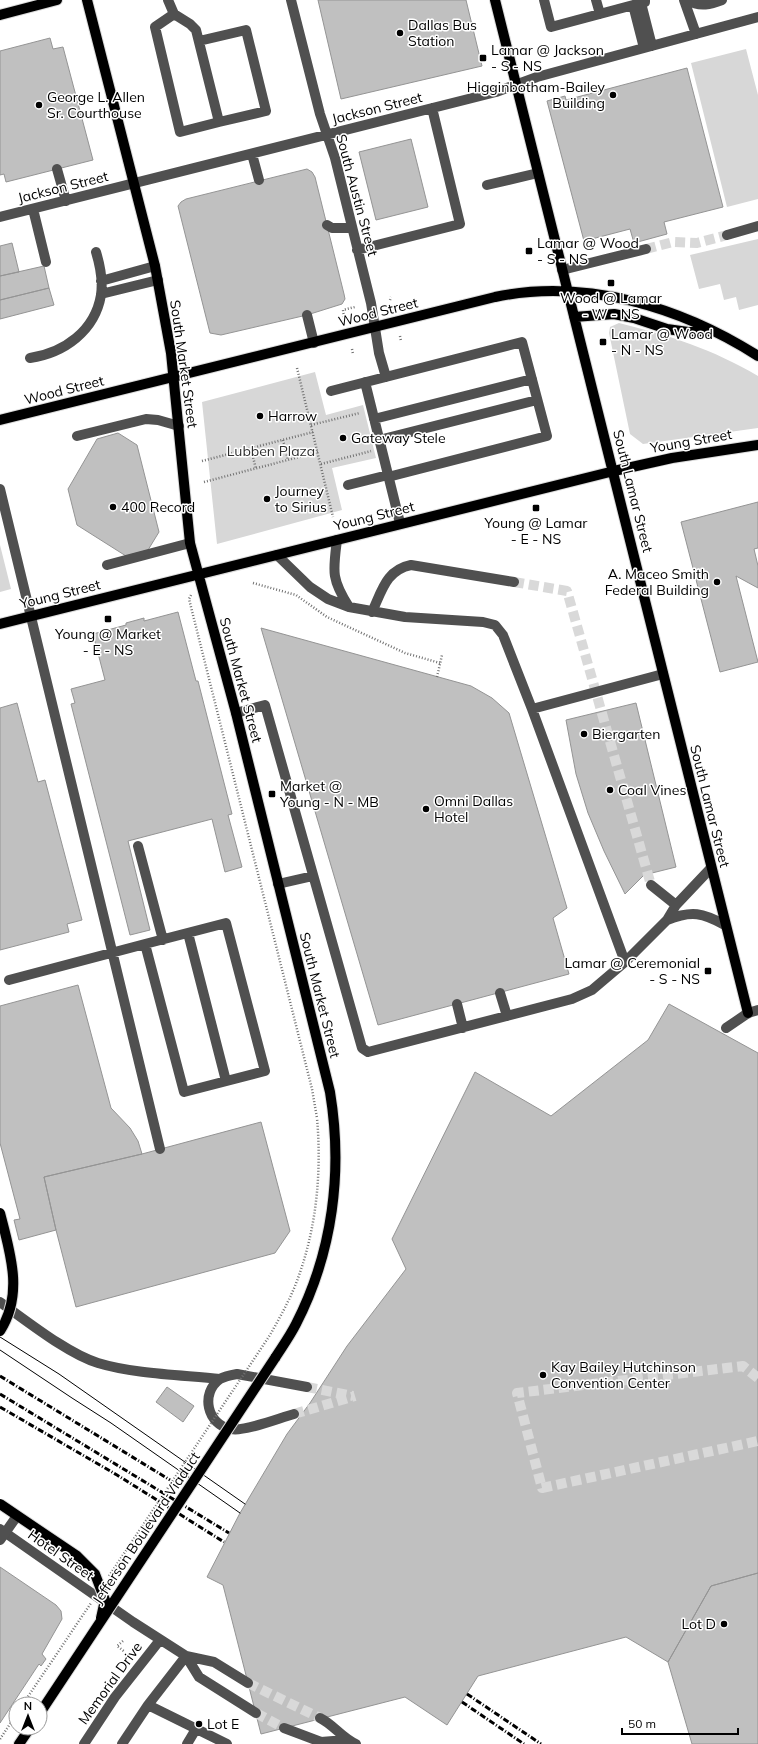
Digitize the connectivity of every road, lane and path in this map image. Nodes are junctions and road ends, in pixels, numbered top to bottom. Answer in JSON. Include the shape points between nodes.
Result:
{"nodes":[{"id":1,"x":56,"y":0,"type":"edge"},
{"id":2,"x":87,"y":0,"type":"edge"},
{"id":3,"x":168,"y":0,"type":"edge"},
{"id":4,"x":292,"y":0,"type":"edge"},
{"id":5,"x":495,"y":0,"type":"edge"},
{"id":6,"x":544,"y":0,"type":"edge"},
{"id":7,"x":596,"y":0,"type":"edge"},
{"id":8,"x":684,"y":0,"type":"edge"},
{"id":9,"x":689,"y":0,"type":"edge"},
{"id":10,"x":722,"y":0,"type":"edge"},
{"id":11,"x":640,"y":3,"type":"edge"},
{"id":12,"x":174,"y":14,"type":"junction"},
{"id":13,"x":600,"y":14,"type":"junction"},
{"id":14,"x":0,"y":15,"type":"edge"},
{"id":15,"x":758,"y":17,"type":"edge"},
{"id":16,"x":696,"y":34,"type":"junction"},
{"id":17,"x":199,"y":41,"type":"junction"},
{"id":18,"x":648,"y":47,"type":"junction"},
{"id":19,"x":516,"y":84,"type":"junction"},
{"id":20,"x":432,"y":108,"type":"junction"},
{"id":21,"x":219,"y":122,"type":"junction"},
{"id":22,"x":327,"y":135,"type":"junction"},
{"id":23,"x":252,"y":154,"type":"junction"},
{"id":24,"x":57,"y":169,"type":"dead end"},
{"id":25,"x":538,"y":172,"type":"junction"},
{"id":26,"x":259,"y":180,"type":"dead end"},
{"id":27,"x":135,"y":183,"type":"junction"},
{"id":28,"x":487,"y":185,"type":"dead end"},
{"id":29,"x":66,"y":201,"type":"junction"},
{"id":30,"x":33,"y":209,"type":"junction"},
{"id":31,"x":0,"y":218,"type":"edge"},
{"id":32,"x":327,"y":225,"type":"dead end"},
{"id":33,"x":758,"y":226,"type":"edge"},
{"id":34,"x":352,"y":228,"type":"junction"},
{"id":35,"x":727,"y":235,"type":"tunnel mouth"},
{"id":36,"x":646,"y":249,"type":"tunnel mouth"},
{"id":37,"x":358,"y":250,"type":"junction"},
{"id":38,"x":96,"y":252,"type":"dead end"},
{"id":39,"x":46,"y":262,"type":"dead end"},
{"id":40,"x":156,"y":266,"type":"junction"},
{"id":41,"x":562,"y":270,"type":"junction"},
{"id":42,"x":101,"y":280,"type":"junction"},
{"id":43,"x":158,"y":280,"type":"junction"},
{"id":44,"x":568,"y":292,"type":"junction"},
{"id":45,"x":101,"y":294,"type":"junction"},
{"id":46,"x":355,"y":307,"type":"dead end"},
{"id":47,"x":306,"y":315,"type":"dead end"},
{"id":48,"x":344,"y":317,"type":"dead end"},
{"id":49,"x":574,"y":318,"type":"junction"},
{"id":50,"x":376,"y":327,"type":"junction"},
{"id":51,"x":715,"y":332,"type":"junction"},
{"id":52,"x":400,"y":336,"type":"dead end"},
{"id":53,"x":401,"y":341,"type":"dead end"},
{"id":54,"x":314,"y":343,"type":"junction"},
{"id":55,"x":352,"y":349,"type":"dead end"},
{"id":56,"x":353,"y":354,"type":"dead end"},
{"id":57,"x":758,"y":356,"type":"edge"},
{"id":58,"x":30,"y":358,"type":"dead end"},
{"id":59,"x":297,"y":368,"type":"dead end"},
{"id":60,"x":386,"y":376,"type":"junction"},
{"id":61,"x":173,"y":377,"type":"junction"},
{"id":62,"x":532,"y":379,"type":"junction"},
{"id":63,"x":365,"y":382,"type":"junction"},
{"id":64,"x":331,"y":391,"type":"dead end"},
{"id":65,"x":537,"y":400,"type":"junction"},
{"id":66,"x":373,"y":414,"type":"junction"},
{"id":67,"x":0,"y":420,"type":"edge"},
{"id":68,"x":311,"y":425,"type":"junction"},
{"id":69,"x":179,"y":426,"type":"junction"},
{"id":70,"x":313,"y":432,"type":"junction"},
{"id":71,"x":77,"y":436,"type":"dead end"},
{"id":72,"x":283,"y":440,"type":"junction"},
{"id":73,"x":380,"y":444,"type":"junction"},
{"id":74,"x":758,"y":445,"type":"edge"},
{"id":75,"x":251,"y":449,"type":"junction"},
{"id":76,"x":318,"y":452,"type":"junction"},
{"id":77,"x":288,"y":460,"type":"junction"},
{"id":78,"x":202,"y":461,"type":"dead end"},
{"id":79,"x":321,"y":464,"type":"junction"},
{"id":80,"x":256,"y":469,"type":"junction"},
{"id":81,"x":614,"y":471,"type":"junction"},
{"id":82,"x":388,"y":476,"type":"junction"},
{"id":83,"x":204,"y":482,"type":"dead end"},
{"id":84,"x":348,"y":485,"type":"dead end"},
{"id":85,"x":0,"y":489,"type":"edge"},
{"id":86,"x":333,"y":517,"type":"dead end"},
{"id":87,"x":400,"y":523,"type":"junction"},
{"id":88,"x":337,"y":540,"type":"junction"},
{"id":89,"x":190,"y":543,"type":"junction"},
{"id":90,"x":277,"y":555,"type":"junction"},
{"id":91,"x":107,"y":565,"type":"dead end"},
{"id":92,"x":198,"y":574,"type":"junction"},
{"id":93,"x":514,"y":582,"type":"tunnel mouth"},
{"id":94,"x":253,"y":583,"type":"dead end"},
{"id":95,"x":189,"y":599,"type":"dead end"},
{"id":96,"x":349,"y":607,"type":"junction"},
{"id":97,"x":372,"y":612,"type":"junction"},
{"id":98,"x":31,"y":616,"type":"junction"},
{"id":99,"x":0,"y":624,"type":"edge"},
{"id":100,"x":442,"y":655,"type":"dead end"},
{"id":101,"x":440,"y":663,"type":"junction"},
{"id":102,"x":663,"y":674,"type":"junction"},
{"id":103,"x":437,"y":677,"type":"dead end"},
{"id":104,"x":532,"y":709,"type":"junction"},
{"id":105,"x":236,"y":713,"type":"junction"},
{"id":106,"x":138,"y":846,"type":"dead end"},
{"id":107,"x":711,"y":868,"type":"junction"},
{"id":108,"x":313,"y":876,"type":"junction"},
{"id":109,"x":278,"y":884,"type":"junction"},
{"id":110,"x":651,"y":884,"type":"tunnel mouth"},
{"id":111,"x":676,"y":905,"type":"junction"},
{"id":112,"x":667,"y":920,"type":"junction"},
{"id":113,"x":725,"y":925,"type":"junction"},
{"id":114,"x":188,"y":933,"type":"junction"},
{"id":115,"x":163,"y":940,"type":"junction"},
{"id":116,"x":146,"y":944,"type":"junction"},
{"id":117,"x":113,"y":953,"type":"junction"},
{"id":118,"x":625,"y":962,"type":"junction"},
{"id":119,"x":9,"y":980,"type":"dead end"},
{"id":120,"x":500,"y":993,"type":"dead end"},
{"id":121,"x":457,"y":1004,"type":"dead end"},
{"id":122,"x":753,"y":1011,"type":"edge"},
{"id":123,"x":507,"y":1016,"type":"junction"},
{"id":124,"x":463,"y":1028,"type":"junction"},
{"id":125,"x":726,"y":1028,"type":"dead end"},
{"id":126,"x":226,"y":1081,"type":"junction"},
{"id":127,"x":160,"y":1149,"type":"dead end"},
{"id":128,"x":0,"y":1213,"type":"edge"},
{"id":129,"x":0,"y":1302,"type":"edge"},
{"id":130,"x":0,"y":1330,"type":"edge"},
{"id":131,"x":275,"y":1358,"type":"joint"},
{"id":132,"x":220,"y":1379,"type":"junction"},
{"id":133,"x":307,"y":1387,"type":"tunnel mouth"},
{"id":134,"x":294,"y":1414,"type":"tunnel mouth"},
{"id":135,"x":0,"y":1504,"type":"edge"},
{"id":136,"x":17,"y":1516,"type":"junction"},
{"id":137,"x":0,"y":1529,"type":"edge"},
{"id":138,"x":0,"y":1540,"type":"edge"},
{"id":139,"x":100,"y":1588,"type":"junction"},
{"id":140,"x":101,"y":1622,"type":"junction"},
{"id":141,"x":160,"y":1640,"type":"junction"},
{"id":142,"x":122,"y":1641,"type":"dead end"},
{"id":143,"x":125,"y":1652,"type":"dead end"},
{"id":144,"x":186,"y":1656,"type":"junction"},
{"id":145,"x":248,"y":1683,"type":"tunnel mouth"},
{"id":146,"x":28,"y":1696,"type":"edge"},
{"id":147,"x":48,"y":1701,"type":"edge"},
{"id":148,"x":148,"y":1705,"type":"junction"},
{"id":149,"x":256,"y":1713,"type":"tunnel mouth"},
{"id":150,"x":320,"y":1718,"type":"tunnel mouth"},
{"id":151,"x":8,"y":1727,"type":"edge"},
{"id":152,"x":284,"y":1728,"type":"tunnel mouth"},
{"id":153,"x":196,"y":1729,"type":"junction"},
{"id":154,"x":0,"y":1739,"type":"edge"},
{"id":155,"x":351,"y":1742,"type":"edge"},
{"id":156,"x":84,"y":1744,"type":"edge"},
{"id":157,"x":122,"y":1744,"type":"edge"},
{"id":158,"x":187,"y":1744,"type":"edge"},
{"id":159,"x":227,"y":1744,"type":"edge"}],
"edges":[{"from":1,"to":14,"type":"main road"},
{"from":2,"to":27,"type":"main road","name":"South Market Street"},
{"from":3,"to":12,"type":"street"},
{"from":4,"to":22,"type":"street","name":"South Austin Street"},
{"from":5,"to":19,"type":"main road","name":"South Lamar Street"},
{"from":6,"to":13,"type":"street","via":[[551,27]]},
{"from":7,"to":13,"type":"street"},
{"from":8,"to":16,"type":"street"},
{"from":9,"to":10,"type":"street","via":[[701,5]]},
{"from":11,"to":13,"type":"street"},
{"from":11,"to":18,"type":"street"},
{"from":12,"to":17,"type":"street","via":[[196,30]]},
{"from":12,"to":21,"type":"street","via":[[155,27],[180,132]]},
{"from":15,"to":16,"type":"street","name":"Jackson Street"},
{"from":16,"to":18,"type":"street","name":"Jackson Street"},
{"from":17,"to":21,"type":"street"},
{"from":17,"to":21,"type":"street","via":[[246,30],[266,111]]},
{"from":18,"to":19,"type":"street","name":"Jackson Street"},
{"from":19,"to":20,"type":"street","name":"Jackson Street","via":[[496,92]]},
{"from":19,"to":25,"type":"main road","name":"South Lamar Street"},
{"from":20,"to":22,"type":"street","name":"Jackson Street"},
{"from":20,"to":37,"type":"street","via":[[460,224]]},
{"from":22,"to":23,"type":"street","name":"Jackson Street"},
{"from":22,"to":34,"type":"street","name":"South Austin Street"},
{"from":23,"to":26,"type":"street"},
{"from":23,"to":27,"type":"street","name":"Jackson Street"},
{"from":24,"to":29,"type":"street"},
{"from":25,"to":28,"type":"street"},
{"from":25,"to":41,"type":"main road","name":"South Lamar Street"},
{"from":27,"to":29,"type":"street","name":"Jackson Street"},
{"from":27,"to":40,"type":"main road","name":"South Market Street"},
{"from":29,"to":30,"type":"street","name":"Jackson Street"},
{"from":30,"to":31,"type":"street","name":"Jackson Street"},
{"from":30,"to":39,"type":"street"},
{"from":32,"to":34,"type":"street","via":[[332,228]]},
{"from":33,"to":35,"type":"street"},
{"from":34,"to":37,"type":"street","name":"South Austin Street"},
{"from":36,"to":41,"type":"street"},
{"from":37,"to":50,"type":"street","name":"South Austin Street"},
{"from":38,"to":42,"type":"street"},
{"from":40,"to":42,"type":"street"},
{"from":40,"to":43,"type":"main road","name":"South Market Street"},
{"from":41,"to":44,"type":"main road","name":"South Lamar Street"},
{"from":42,"to":45,"type":"street"},
{"from":43,"to":45,"type":"street"},
{"from":43,"to":61,"type":"main road","name":"South Market Street"},
{"from":44,"to":49,"type":"main road","name":"South Lamar Street"},
{"from":44,"to":50,"type":"main road","name":"Wood Street","via":[[514,293]]},
{"from":44,"to":51,"type":"main road","name":"Wood Street","via":[[618,298],[648,305],[676,314]]},
{"from":45,"to":58,"type":"street","via":[[97,308],[80,336],[57,351]]},
{"from":46,"to":48,"type":"path","via":[[343,310]]},
{"from":47,"to":54,"type":"street"},
{"from":49,"to":51,"type":"main road","via":[[614,314],[688,332]]},
{"from":49,"to":81,"type":"main road","name":"South Lamar Street"},
{"from":50,"to":54,"type":"main road","name":"Wood Street"},
{"from":50,"to":60,"type":"street","name":"South Austin Street","via":[[379,353]]},
{"from":51,"to":57,"type":"main road","name":"Wood Street"},
{"from":52,"to":53,"type":"path"},
{"from":54,"to":61,"type":"main road","name":"Wood Street"},
{"from":55,"to":56,"type":"path"},
{"from":59,"to":68,"type":"path"},
{"from":60,"to":62,"type":"street","via":[[522,342]]},
{"from":60,"to":63,"type":"street"},
{"from":61,"to":67,"type":"main road","name":"Wood Street"},
{"from":61,"to":69,"type":"main road","name":"South Market Street"},
{"from":62,"to":65,"type":"street"},
{"from":62,"to":66,"type":"street"},
{"from":63,"to":64,"type":"street"},
{"from":63,"to":66,"type":"street"},
{"from":65,"to":73,"type":"street"},
{"from":65,"to":82,"type":"street","via":[[547,436]]},
{"from":66,"to":68,"type":"path"},
{"from":66,"to":73,"type":"street"},
{"from":68,"to":70,"type":"path"},
{"from":69,"to":71,"type":"street","via":[[151,419]]},
{"from":69,"to":89,"type":"main road","name":"South Market Street"},
{"from":70,"to":72,"type":"path"},
{"from":70,"to":76,"type":"path"},
{"from":72,"to":75,"type":"path"},
{"from":72,"to":77,"type":"path"},
{"from":73,"to":79,"type":"path"},
{"from":73,"to":82,"type":"street"},
{"from":74,"to":81,"type":"main road","name":"Young Street","via":[[672,458]]},
{"from":75,"to":78,"type":"path"},
{"from":75,"to":80,"type":"path"},
{"from":76,"to":77,"type":"path"},
{"from":76,"to":79,"type":"path"},
{"from":77,"to":80,"type":"path"},
{"from":79,"to":86,"type":"path"},
{"from":80,"to":83,"type":"path"},
{"from":81,"to":87,"type":"main road","name":"Young Street"},
{"from":81,"to":102,"type":"main road","name":"South Lamar Street"},
{"from":82,"to":84,"type":"street"},
{"from":82,"to":87,"type":"street"},
{"from":85,"to":98,"type":"street"},
{"from":87,"to":88,"type":"main road","name":"Young Street"},
{"from":88,"to":90,"type":"main road","name":"Young Street"},
{"from":88,"to":96,"type":"street","via":[[333,570],[335,582]]},
{"from":89,"to":91,"type":"street"},
{"from":89,"to":92,"type":"main road","name":"South Market Street"},
{"from":90,"to":92,"type":"main road","name":"Young Street"},
{"from":90,"to":96,"type":"street","via":[[310,587],[328,599]]},
{"from":92,"to":98,"type":"main road","name":"Young Street"},
{"from":92,"to":105,"type":"main road","name":"South Market Street"},
{"from":93,"to":97,"type":"street","via":[[411,565],[403,566],[390,576]]},
{"from":94,"to":101,"type":"path","via":[[296,595],[327,617],[405,653]]},
{"from":95,"to":139,"type":"path","bridge":true,"via":[[312,1088],[317,1118],[319,1167],[314,1219],[306,1256],[287,1304],[270,1335]]},
{"from":96,"to":97,"type":"street"},
{"from":97,"to":104,"type":"street","via":[[495,625],[503,635]]},
{"from":98,"to":99,"type":"main road","name":"Young Street"},
{"from":98,"to":117,"type":"street"},
{"from":100,"to":101,"type":"path"},
{"from":101,"to":103,"type":"path"},
{"from":102,"to":104,"type":"street"},
{"from":102,"to":107,"type":"main road","name":"South Lamar Street"},
{"from":104,"to":118,"type":"street"},
{"from":105,"to":108,"type":"street","via":[[265,705]]},
{"from":105,"to":109,"type":"main road","name":"South Market Street"},
{"from":106,"to":115,"type":"street"},
{"from":107,"to":111,"type":"street"},
{"from":107,"to":113,"type":"main road","name":"South Lamar Street"},
{"from":108,"to":109,"type":"street"},
{"from":108,"to":124,"type":"street","via":[[362,1048],[368,1052]]},
{"from":109,"to":131,"type":"main road","name":"South Market Street","via":[[330,1092],[336,1169],[332,1212],[314,1284],[296,1325]]},
{"from":110,"to":111,"type":"street"},
{"from":111,"to":112,"type":"street"},
{"from":112,"to":113,"type":"street","via":[[680,915],[697,914],[708,916]]},
{"from":112,"to":118,"type":"street"},
{"from":113,"to":122,"type":"main road","name":"South Lamar Street"},
{"from":114,"to":115,"type":"street"},
{"from":114,"to":126,"type":"street"},
{"from":114,"to":126,"type":"street","via":[[226,923],[263,1063],[265,1071]]},
{"from":115,"to":116,"type":"street"},
{"from":116,"to":117,"type":"street"},
{"from":116,"to":126,"type":"street","via":[[184,1092]]},
{"from":117,"to":119,"type":"street"},
{"from":117,"to":127,"type":"street"},
{"from":118,"to":123,"type":"street","via":[[592,990],[572,999]]},
{"from":120,"to":123,"type":"street"},
{"from":121,"to":124,"type":"street"},
{"from":122,"to":125,"type":"street"},
{"from":123,"to":124,"type":"street"},
{"from":128,"to":130,"type":"main road","bridge":true,"via":[[12,1267],[14,1291],[9,1312]]},
{"from":129,"to":132,"type":"street","via":[[72,1352],[98,1363],[132,1370]]},
{"from":131,"to":140,"type":"main road","name":"Jefferson Boulevard Viaduct","bridge":true},
{"from":132,"to":133,"type":"street","via":[[237,1374]]},
{"from":132,"to":134,"type":"street","via":[[211,1390],[208,1404],[215,1421],[222,1426],[231,1430],[241,1429]]},
{"from":135,"to":136,"type":"main road","bridge":true},
{"from":136,"to":138,"type":"street","bridge":true},
{"from":136,"to":139,"type":"main road","bridge":true,"via":[[77,1556],[95,1574]]},
{"from":137,"to":141,"type":"street","name":"Hotel Street"},
{"from":139,"to":140,"type":"main road","bridge":true,"via":[[104,1600]]},
{"from":139,"to":146,"type":"path","bridge":true},
{"from":140,"to":147,"type":"main road","name":"Jefferson Boulevard Viaduct","bridge":true},
{"from":141,"to":144,"type":"street","name":"Hotel Street"},
{"from":141,"to":156,"type":"street","name":"Memorial Drive","via":[[115,1697]]},
{"from":142,"to":143,"type":"path","via":[[117,1646]]},
{"from":144,"to":145,"type":"street","name":"Hotel Street","via":[[214,1662]]},
{"from":144,"to":148,"type":"street"},
{"from":144,"to":149,"type":"street","name":"Hotel Street","via":[[199,1677]]},
{"from":148,"to":153,"type":"street"},
{"from":148,"to":157,"type":"street"},
{"from":150,"to":155,"type":"street"},
{"from":151,"to":154,"type":"path"},
{"from":152,"to":155,"type":"street","via":[[321,1742]]},
{"from":153,"to":158,"type":"street"},
{"from":153,"to":159,"type":"street"}]}
